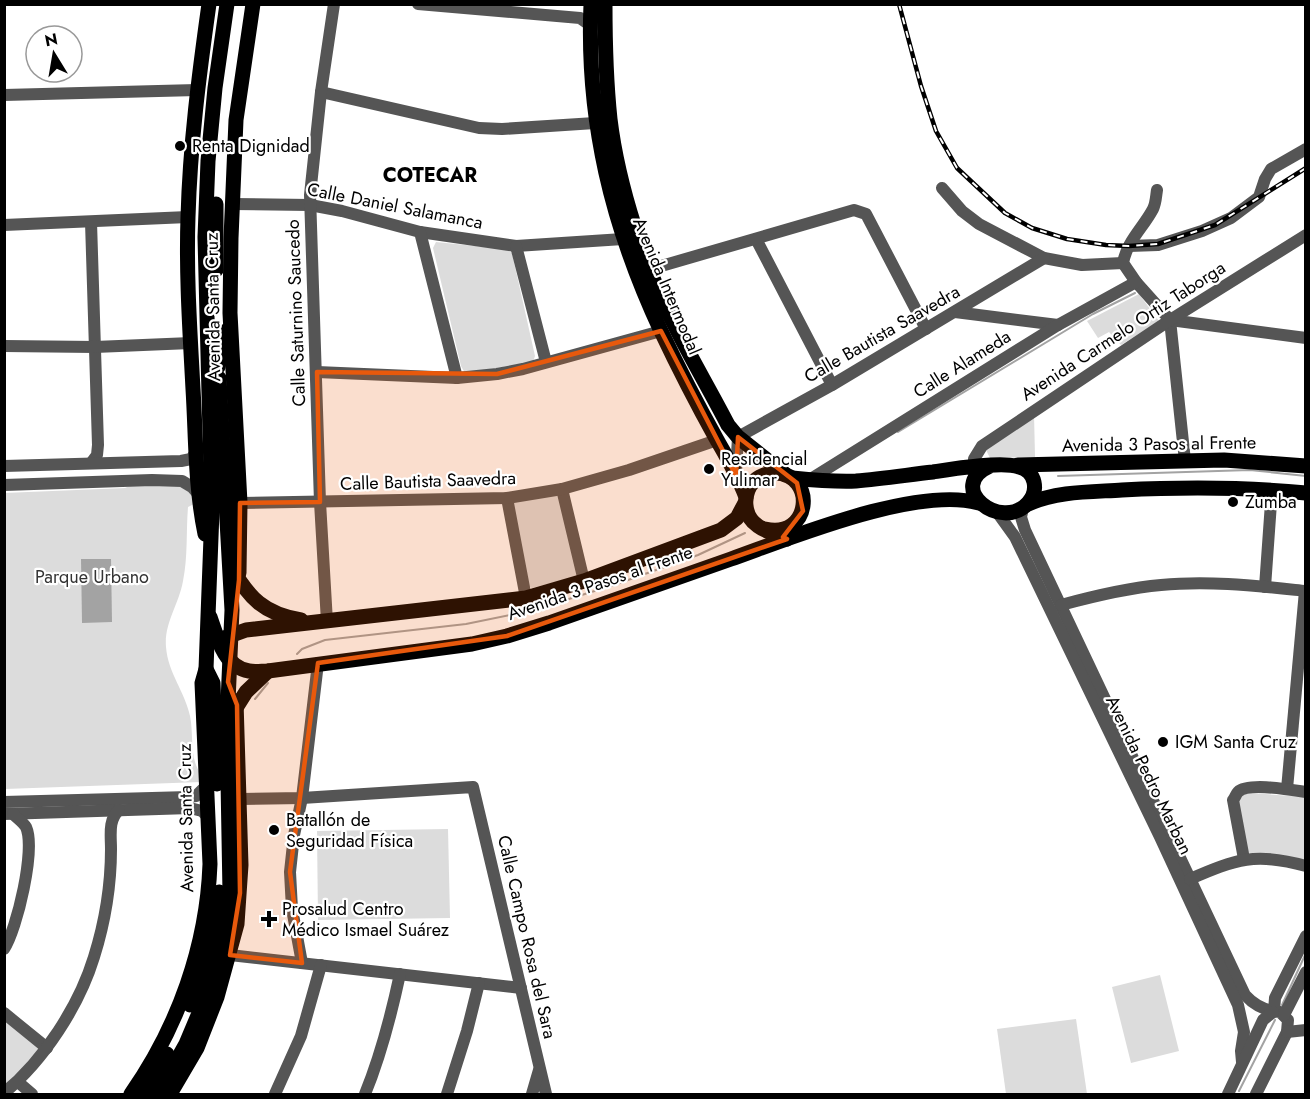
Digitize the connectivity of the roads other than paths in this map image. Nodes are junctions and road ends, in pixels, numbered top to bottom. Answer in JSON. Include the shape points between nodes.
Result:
{"nodes":[{"id":1,"x":209,"y":4,"type":"edge"},
{"id":2,"x":227,"y":4,"type":"edge"},
{"id":3,"x":236,"y":4,"type":"edge"},
{"id":4,"x":253,"y":4,"type":"edge"},
{"id":5,"x":334,"y":4,"type":"edge"},
{"id":6,"x":418,"y":4,"type":"edge"},
{"id":7,"x":513,"y":4,"type":"edge"},
{"id":8,"x":596,"y":6,"type":"edge"},
{"id":9,"x":590,"y":25,"type":"junction"},
{"id":10,"x":197,"y":90,"type":"junction"},
{"id":11,"x":321,"y":92,"type":"junction"},
{"id":12,"x":4,"y":95,"type":"edge"},
{"id":13,"x":595,"y":123,"type":"junction"},
{"id":14,"x":1305,"y":148,"type":"edge"},
{"id":15,"x":615,"y":183,"type":"junction"},
{"id":16,"x":942,"y":188,"type":"dead end"},
{"id":17,"x":1157,"y":190,"type":"dead end"},
{"id":18,"x":232,"y":204,"type":"junction"},
{"id":19,"x":310,"y":205,"type":"junction"},
{"id":20,"x":188,"y":217,"type":"junction"},
{"id":21,"x":91,"y":222,"type":"junction"},
{"id":22,"x":4,"y":225,"type":"edge"},
{"id":23,"x":420,"y":232,"type":"junction"},
{"id":24,"x":623,"y":239,"type":"junction"},
{"id":25,"x":756,"y":239,"type":"junction"},
{"id":26,"x":1302,"y":240,"type":"edge"},
{"id":27,"x":516,"y":246,"type":"junction"},
{"id":28,"x":1129,"y":246,"type":"junction"},
{"id":29,"x":1044,"y":258,"type":"junction"},
{"id":30,"x":1123,"y":263,"type":"junction"},
{"id":31,"x":651,"y":269,"type":"junction"},
{"id":32,"x":1136,"y":282,"type":"junction"},
{"id":33,"x":207,"y":307,"type":"junction"},
{"id":34,"x":955,"y":312,"type":"junction"},
{"id":35,"x":230,"y":313,"type":"junction"},
{"id":36,"x":1170,"y":320,"type":"junction"},
{"id":37,"x":1058,"y":325,"type":"junction"},
{"id":38,"x":926,"y":329,"type":"junction"},
{"id":39,"x":661,"y":331,"type":"junction"},
{"id":40,"x":1305,"y":338,"type":"edge"},
{"id":41,"x":191,"y":343,"type":"junction"},
{"id":42,"x":4,"y":346,"type":"edge"},
{"id":43,"x":95,"y":347,"type":"junction"},
{"id":44,"x":546,"y":362,"type":"junction"},
{"id":45,"x":218,"y":367,"type":"junction"},
{"id":46,"x":316,"y":372,"type":"junction"},
{"id":47,"x":457,"y":378,"type":"junction"},
{"id":48,"x":832,"y":385,"type":"junction"},
{"id":49,"x":738,"y":437,"type":"junction"},
{"id":50,"x":717,"y":440,"type":"junction"},
{"id":51,"x":196,"y":452,"type":"junction"},
{"id":52,"x":151,"y":462,"type":"junction"},
{"id":53,"x":1185,"y":462,"type":"junction"},
{"id":54,"x":91,"y":463,"type":"junction"},
{"id":55,"x":7,"y":464,"type":"edge"},
{"id":56,"x":1013,"y":465,"type":"junction"},
{"id":57,"x":990,"y":466,"type":"junction"},
{"id":58,"x":1305,"y":466,"type":"edge"},
{"id":59,"x":974,"y":467,"type":"junction"},
{"id":60,"x":736,"y":472,"type":"junction"},
{"id":61,"x":789,"y":477,"type":"junction"},
{"id":62,"x":152,"y":480,"type":"junction"},
{"id":63,"x":809,"y":480,"type":"junction"},
{"id":64,"x":4,"y":485,"type":"edge"},
{"id":65,"x":562,"y":489,"type":"junction"},
{"id":66,"x":1272,"y":489,"type":"junction"},
{"id":67,"x":1305,"y":493,"type":"edge"},
{"id":68,"x":200,"y":496,"type":"junction"},
{"id":69,"x":507,"y":498,"type":"junction"},
{"id":70,"x":746,"y":500,"type":"junction"},
{"id":71,"x":320,"y":502,"type":"junction"},
{"id":72,"x":979,"y":502,"type":"junction"},
{"id":73,"x":240,"y":503,"type":"junction"},
{"id":74,"x":1025,"y":506,"type":"junction"},
{"id":75,"x":997,"y":512,"type":"junction"},
{"id":76,"x":800,"y":518,"type":"junction"},
{"id":77,"x":765,"y":529,"type":"junction"},
{"id":78,"x":787,"y":539,"type":"junction"},
{"id":79,"x":210,"y":558,"type":"junction"},
{"id":80,"x":229,"y":564,"type":"junction"},
{"id":81,"x":239,"y":580,"type":"junction"},
{"id":82,"x":584,"y":581,"type":"junction"},
{"id":83,"x":1264,"y":587,"type":"junction"},
{"id":84,"x":1305,"y":591,"type":"edge"},
{"id":85,"x":526,"y":598,"type":"junction"},
{"id":86,"x":1061,"y":605,"type":"junction"},
{"id":87,"x":207,"y":606,"type":"junction"},
{"id":88,"x":232,"y":610,"type":"junction"},
{"id":89,"x":323,"y":622,"type":"junction"},
{"id":90,"x":225,"y":639,"type":"junction"},
{"id":91,"x":229,"y":660,"type":"junction"},
{"id":92,"x":318,"y":663,"type":"junction"},
{"id":93,"x":206,"y":667,"type":"junction"},
{"id":94,"x":268,"y":671,"type":"junction"},
{"id":95,"x":228,"y":682,"type":"junction"},
{"id":96,"x":237,"y":705,"type":"junction"},
{"id":97,"x":227,"y":724,"type":"junction"},
{"id":98,"x":207,"y":785,"type":"junction"},
{"id":99,"x":1287,"y":789,"type":"junction"},
{"id":100,"x":1305,"y":792,"type":"edge"},
{"id":101,"x":302,"y":798,"type":"junction"},
{"id":102,"x":240,"y":799,"type":"junction"},
{"id":103,"x":4,"y":802,"type":"edge"},
{"id":104,"x":136,"y":804,"type":"junction"},
{"id":105,"x":119,"y":810,"type":"junction"},
{"id":106,"x":9,"y":814,"type":"edge"},
{"id":107,"x":208,"y":817,"type":"junction"},
{"id":108,"x":1244,"y":859,"type":"junction"},
{"id":109,"x":1305,"y":866,"type":"edge"},
{"id":110,"x":1190,"y":879,"type":"junction"},
{"id":111,"x":1305,"y":936,"type":"edge"},
{"id":112,"x":4,"y":949,"type":"edge"},
{"id":113,"x":230,"y":955,"type":"junction"},
{"id":114,"x":302,"y":963,"type":"junction"},
{"id":115,"x":321,"y":965,"type":"junction"},
{"id":116,"x":1305,"y":972,"type":"edge"},
{"id":117,"x":400,"y":974,"type":"junction"},
{"id":118,"x":478,"y":983,"type":"junction"},
{"id":119,"x":521,"y":988,"type":"junction"},
{"id":120,"x":4,"y":1013,"type":"edge"},
{"id":121,"x":1277,"y":1013,"type":"junction"},
{"id":122,"x":1305,"y":1030,"type":"edge"},
{"id":123,"x":1287,"y":1032,"type":"junction"},
{"id":124,"x":47,"y":1048,"type":"junction"},
{"id":125,"x":1242,"y":1062,"type":"junction"},
{"id":126,"x":540,"y":1066,"type":"junction"},
{"id":127,"x":18,"y":1082,"type":"junction"},
{"id":128,"x":4,"y":1093,"type":"edge"},
{"id":129,"x":1259,"y":1094,"type":"edge"},
{"id":130,"x":32,"y":1095,"type":"edge"},
{"id":131,"x":132,"y":1095,"type":"edge"},
{"id":132,"x":144,"y":1095,"type":"edge"},
{"id":133,"x":158,"y":1095,"type":"edge"},
{"id":134,"x":170,"y":1095,"type":"edge"},
{"id":135,"x":276,"y":1095,"type":"edge"},
{"id":136,"x":364,"y":1095,"type":"edge"},
{"id":137,"x":447,"y":1095,"type":"edge"},
{"id":138,"x":532,"y":1095,"type":"edge"},
{"id":139,"x":546,"y":1095,"type":"edge"},
{"id":140,"x":1228,"y":1095,"type":"edge"}],
"edges":[{"from":1,"to":10,"type":"main road","name":"Avenida Santa Cruz"},
{"from":2,"to":33,"type":"main road","name":"Avenida Santa Cruz","via":[[208,161]]},
{"from":3,"to":45,"type":"main road","name":"Avenida Santa Cruz","via":[[216,163]]},
{"from":4,"to":18,"type":"main road","name":"Avenida Santa Cruz","via":[[236,120]]},
{"from":5,"to":11,"type":"street","name":"Calle Saturnino Saucedo"},
{"from":6,"to":9,"type":"street","via":[[580,18]]},
{"from":7,"to":8,"type":"street","via":[[580,12]]},
{"from":8,"to":9,"type":"main road","name":"Avenida Intermodal"},
{"from":8,"to":15,"type":"main road","name":"Avenida Intermodal"},
{"from":9,"to":13,"type":"main road","name":"Avenida Intermodal"},
{"from":10,"to":12,"type":"street"},
{"from":10,"to":20,"type":"main road","name":"Avenida Santa Cruz"},
{"from":11,"to":13,"type":"street","via":[[479,128]]},
{"from":11,"to":19,"type":"street","name":"Calle Saturnino Saucedo"},
{"from":13,"to":15,"type":"main road","name":"Avenida Intermodal"},
{"from":14,"to":28,"type":"street","via":[[1271,170],[1259,197],[1231,218],[1158,245]]},
{"from":15,"to":24,"type":"main road","name":"Avenida Intermodal"},
{"from":15,"to":31,"type":"main road","name":"Avenida Intermodal"},
{"from":16,"to":29,"type":"street","via":[[979,224]]},
{"from":17,"to":28,"type":"street","via":[[1154,207]]},
{"from":18,"to":19,"type":"street","name":"Calle Daniel Salamanca"},
{"from":18,"to":35,"type":"main road","name":"Avenida Santa Cruz"},
{"from":19,"to":23,"type":"street","name":"Calle Daniel Salamanca"},
{"from":19,"to":46,"type":"street","name":"Calle Saturnino Saucedo"},
{"from":20,"to":21,"type":"street"},
{"from":20,"to":41,"type":"main road","name":"Avenida Santa Cruz"},
{"from":21,"to":22,"type":"street"},
{"from":21,"to":43,"type":"street"},
{"from":23,"to":27,"type":"street","name":"Calle Daniel Salamanca"},
{"from":23,"to":47,"type":"street"},
{"from":24,"to":27,"type":"street","name":"Calle Daniel Salamanca"},
{"from":24,"to":39,"type":"main road","name":"Avenida Intermodal"},
{"from":25,"to":31,"type":"street"},
{"from":25,"to":38,"type":"street","via":[[861,211]]},
{"from":25,"to":48,"type":"street"},
{"from":26,"to":36,"type":"street","name":"Avenida Carmelo Ortiz Taborga"},
{"from":27,"to":44,"type":"street"},
{"from":28,"to":30,"type":"street"},
{"from":29,"to":30,"type":"street","via":[[1082,265]]},
{"from":29,"to":34,"type":"street","name":"Calle Bautista Saavedra"},
{"from":30,"to":32,"type":"street"},
{"from":31,"to":49,"type":"main road","name":"Avenida Intermodal","via":[[675,327]]},
{"from":32,"to":36,"type":"street"},
{"from":32,"to":37,"type":"street","name":"Calle Alameda"},
{"from":33,"to":41,"type":"main road"},
{"from":33,"to":79,"type":"main road","name":"Avenida Santa Cruz"},
{"from":34,"to":37,"type":"street"},
{"from":34,"to":38,"type":"street","name":"Calle Bautista Saavedra"},
{"from":35,"to":45,"type":"main road"},
{"from":35,"to":73,"type":"main road","name":"Avenida Santa Cruz"},
{"from":36,"to":40,"type":"street"},
{"from":36,"to":53,"type":"street"},
{"from":36,"to":59,"type":"street","name":"Avenida Carmelo Ortiz Taborga","via":[[982,446]]},
{"from":37,"to":63,"type":"street","name":"Calle Alameda"},
{"from":38,"to":48,"type":"street","name":"Calle Bautista Saavedra"},
{"from":39,"to":44,"type":"street"},
{"from":39,"to":50,"type":"main road","name":"Avenida Intermodal"},
{"from":41,"to":43,"type":"street"},
{"from":41,"to":51,"type":"main road","name":"Avenida Santa Cruz"},
{"from":42,"to":43,"type":"street"},
{"from":43,"to":54,"type":"street","via":[[98,450]]},
{"from":44,"to":47,"type":"street","via":[[497,374]]},
{"from":45,"to":80,"type":"main road","name":"Avenida Santa Cruz"},
{"from":46,"to":47,"type":"street"},
{"from":46,"to":71,"type":"street","name":"Calle Saturnino Saucedo"},
{"from":48,"to":49,"type":"street","name":"Calle Bautista Saavedra"},
{"from":49,"to":60,"type":"street"},
{"from":49,"to":61,"type":"main road","name":"Avenida Intermodal"},
{"from":50,"to":60,"type":"main road","name":"Avenida Intermodal"},
{"from":50,"to":65,"type":"street","name":"Calle Bautista Saavedra"},
{"from":51,"to":52,"type":"street","via":[[190,459]]},
{"from":51,"to":68,"type":"main road","name":"Avenida Santa Cruz"},
{"from":52,"to":54,"type":"street"},
{"from":52,"to":62,"type":"street"},
{"from":53,"to":56,"type":"main road","name":"Avenida 3 Pasos al Frente"},
{"from":53,"to":58,"type":"main road","name":"Avenida 3 Pasos al Frente","via":[[1224,460]]},
{"from":54,"to":55,"type":"street"},
{"from":56,"to":57,"type":"main road"},
{"from":56,"to":74,"type":"main road","via":[[1032,476],[1035,491]]},
{"from":57,"to":59,"type":"main road"},
{"from":57,"to":72,"type":"main road","via":[[978,473],[973,485]]},
{"from":59,"to":63,"type":"main road","via":[[854,481]]},
{"from":60,"to":70,"type":"main road","name":"Avenida Intermodal"},
{"from":61,"to":63,"type":"main road"},
{"from":61,"to":70,"type":"main road","via":[[777,473],[761,477],[754,482]]},
{"from":61,"to":76,"type":"main road","via":[[804,496]]},
{"from":62,"to":64,"type":"street"},
{"from":62,"to":68,"type":"street","via":[[182,481]]},
{"from":65,"to":69,"type":"street","name":"Calle Bautista Saavedra"},
{"from":65,"to":82,"type":"street"},
{"from":66,"to":67,"type":"main road"},
{"from":66,"to":74,"type":"main road","via":[[1066,493]]},
{"from":66,"to":83,"type":"street"},
{"from":68,"to":79,"type":"main road","name":"Avenida Santa Cruz"},
{"from":69,"to":71,"type":"street","name":"Calle Bautista Saavedra"},
{"from":69,"to":85,"type":"street"},
{"from":70,"to":77,"type":"main road","via":[[751,519]]},
{"from":70,"to":82,"type":"main road","name":"Avenida 3 Pasos al Frente","via":[[737,518],[721,530]]},
{"from":71,"to":73,"type":"street","name":"Calle Bautista Saavedra"},
{"from":71,"to":89,"type":"street","name":"Calle Saturnino Saucedo"},
{"from":72,"to":75,"type":"main road"},
{"from":72,"to":78,"type":"main road","name":"Avenida 3 Pasos al Frente","via":[[958,499],[900,506]]},
{"from":73,"to":81,"type":"main road","name":"Avenida Santa Cruz"},
{"from":74,"to":75,"type":"main road"},
{"from":74,"to":86,"type":"street","name":"Avenida Pedro Marban","via":[[1021,517],[1024,530]]},
{"from":75,"to":125,"type":"street","name":"Avenida Pedro Marban","via":[[1015,537],[1238,1005],[1244,1032]]},
{"from":76,"to":77,"type":"main road","via":[[788,528]]},
{"from":76,"to":78,"type":"main road"},
{"from":77,"to":78,"type":"main road"},
{"from":78,"to":92,"type":"main road","name":"Avenida 3 Pasos al Frente","via":[[507,636]]},
{"from":79,"to":87,"type":"main road","name":"Avenida Santa Cruz"},
{"from":80,"to":81,"type":"main road"},
{"from":80,"to":88,"type":"main road","name":"Avenida Santa Cruz"},
{"from":81,"to":88,"type":"main road","name":"Avenida Santa Cruz"},
{"from":81,"to":89,"type":"main road","via":[[255,602],[270,611]]},
{"from":82,"to":85,"type":"main road","name":"Avenida 3 Pasos al Frente"},
{"from":83,"to":84,"type":"street"},
{"from":83,"to":86,"type":"street","via":[[1162,585],[1111,592]]},
{"from":84,"to":99,"type":"street"},
{"from":85,"to":89,"type":"main road","name":"Avenida 3 Pasos al Frente"},
{"from":86,"to":110,"type":"street","name":"Avenida Pedro Marban"},
{"from":87,"to":90,"type":"main road"},
{"from":87,"to":93,"type":"main road","name":"Avenida Santa Cruz"},
{"from":88,"to":90,"type":"main road","name":"Avenida Santa Cruz"},
{"from":89,"to":90,"type":"main road","name":"Avenida 3 Pasos al Frente","via":[[246,630]]},
{"from":90,"to":91,"type":"main road","name":"Avenida Santa Cruz"},
{"from":90,"to":93,"type":"main road","via":[[212,649]]},
{"from":91,"to":94,"type":"main road","name":"Avenida 3 Pasos al Frente","via":[[249,671]]},
{"from":91,"to":95,"type":"main road","name":"Avenida Santa Cruz"},
{"from":92,"to":94,"type":"main road","name":"Avenida 3 Pasos al Frente"},
{"from":92,"to":101,"type":"street"},
{"from":93,"to":98,"type":"main road","name":"Avenida Santa Cruz","via":[[202,683]]},
{"from":93,"to":132,"type":"main road","name":"Avenida Santa Cruz","via":[[213,683],[220,864],[216,920],[197,991]]},
{"from":94,"to":96,"type":"main road"},
{"from":95,"to":96,"type":"main road","name":"Avenida Santa Cruz"},
{"from":95,"to":97,"type":"main road","name":"Avenida Santa Cruz"},
{"from":96,"to":97,"type":"main road"},
{"from":96,"to":102,"type":"main road","name":"Avenida Santa Cruz"},
{"from":97,"to":133,"type":"main road","name":"Avenida Santa Cruz","via":[[227,922],[207,994]]},
{"from":98,"to":104,"type":"street","via":[[196,796]]},
{"from":98,"to":107,"type":"main road","name":"Avenida Santa Cruz"},
{"from":99,"to":100,"type":"street"},
{"from":99,"to":108,"type":"street","via":[[1238,791],[1233,800]]},
{"from":101,"to":102,"type":"street"},
{"from":101,"to":114,"type":"street","via":[[290,872]]},
{"from":101,"to":119,"type":"street","name":"Calle Campo Rosa del Sara","via":[[473,787]]},
{"from":102,"to":113,"type":"main road","name":"Avenida Santa Cruz","via":[[240,893]]},
{"from":103,"to":104,"type":"street"},
{"from":104,"to":105,"type":"street"},
{"from":104,"to":107,"type":"street","via":[[190,808]]},
{"from":105,"to":106,"type":"street"},
{"from":105,"to":124,"type":"street","via":[[111,823],[111,870],[94,959],[72,1008]]},
{"from":106,"to":112,"type":"street","via":[[28,833],[27,869],[20,909]]},
{"from":107,"to":131,"type":"main road","name":"Avenida Santa Cruz","via":[[209,892],[187,987]]},
{"from":108,"to":109,"type":"street","via":[[1277,859]]},
{"from":108,"to":110,"type":"street"},
{"from":110,"to":121,"type":"street","name":"Avenida Pedro Marban","via":[[1245,995],[1257,1006]]},
{"from":111,"to":121,"type":"street","via":[[1275,998]]},
{"from":113,"to":114,"type":"street"},
{"from":113,"to":134,"type":"main road","name":"Avenida Santa Cruz","via":[[197,1048]]},
{"from":114,"to":115,"type":"street"},
{"from":115,"to":117,"type":"street"},
{"from":115,"to":135,"type":"street","via":[[301,1036]]},
{"from":116,"to":121,"type":"street"},
{"from":117,"to":118,"type":"street"},
{"from":117,"to":136,"type":"street","via":[[390,1022]]},
{"from":118,"to":119,"type":"street"},
{"from":118,"to":137,"type":"street"},
{"from":119,"to":126,"type":"street","name":"Calle Campo Rosa del Sara"},
{"from":120,"to":124,"type":"street"},
{"from":121,"to":123,"type":"street","via":[[1288,1020]]},
{"from":121,"to":125,"type":"street","via":[[1263,1020]]},
{"from":122,"to":123,"type":"street"},
{"from":123,"to":129,"type":"street"},
{"from":124,"to":127,"type":"street"},
{"from":125,"to":140,"type":"street"},
{"from":126,"to":138,"type":"street"},
{"from":126,"to":139,"type":"street","name":"Calle Campo Rosa del Sara"},
{"from":127,"to":128,"type":"street"},
{"from":127,"to":130,"type":"street"}]}
